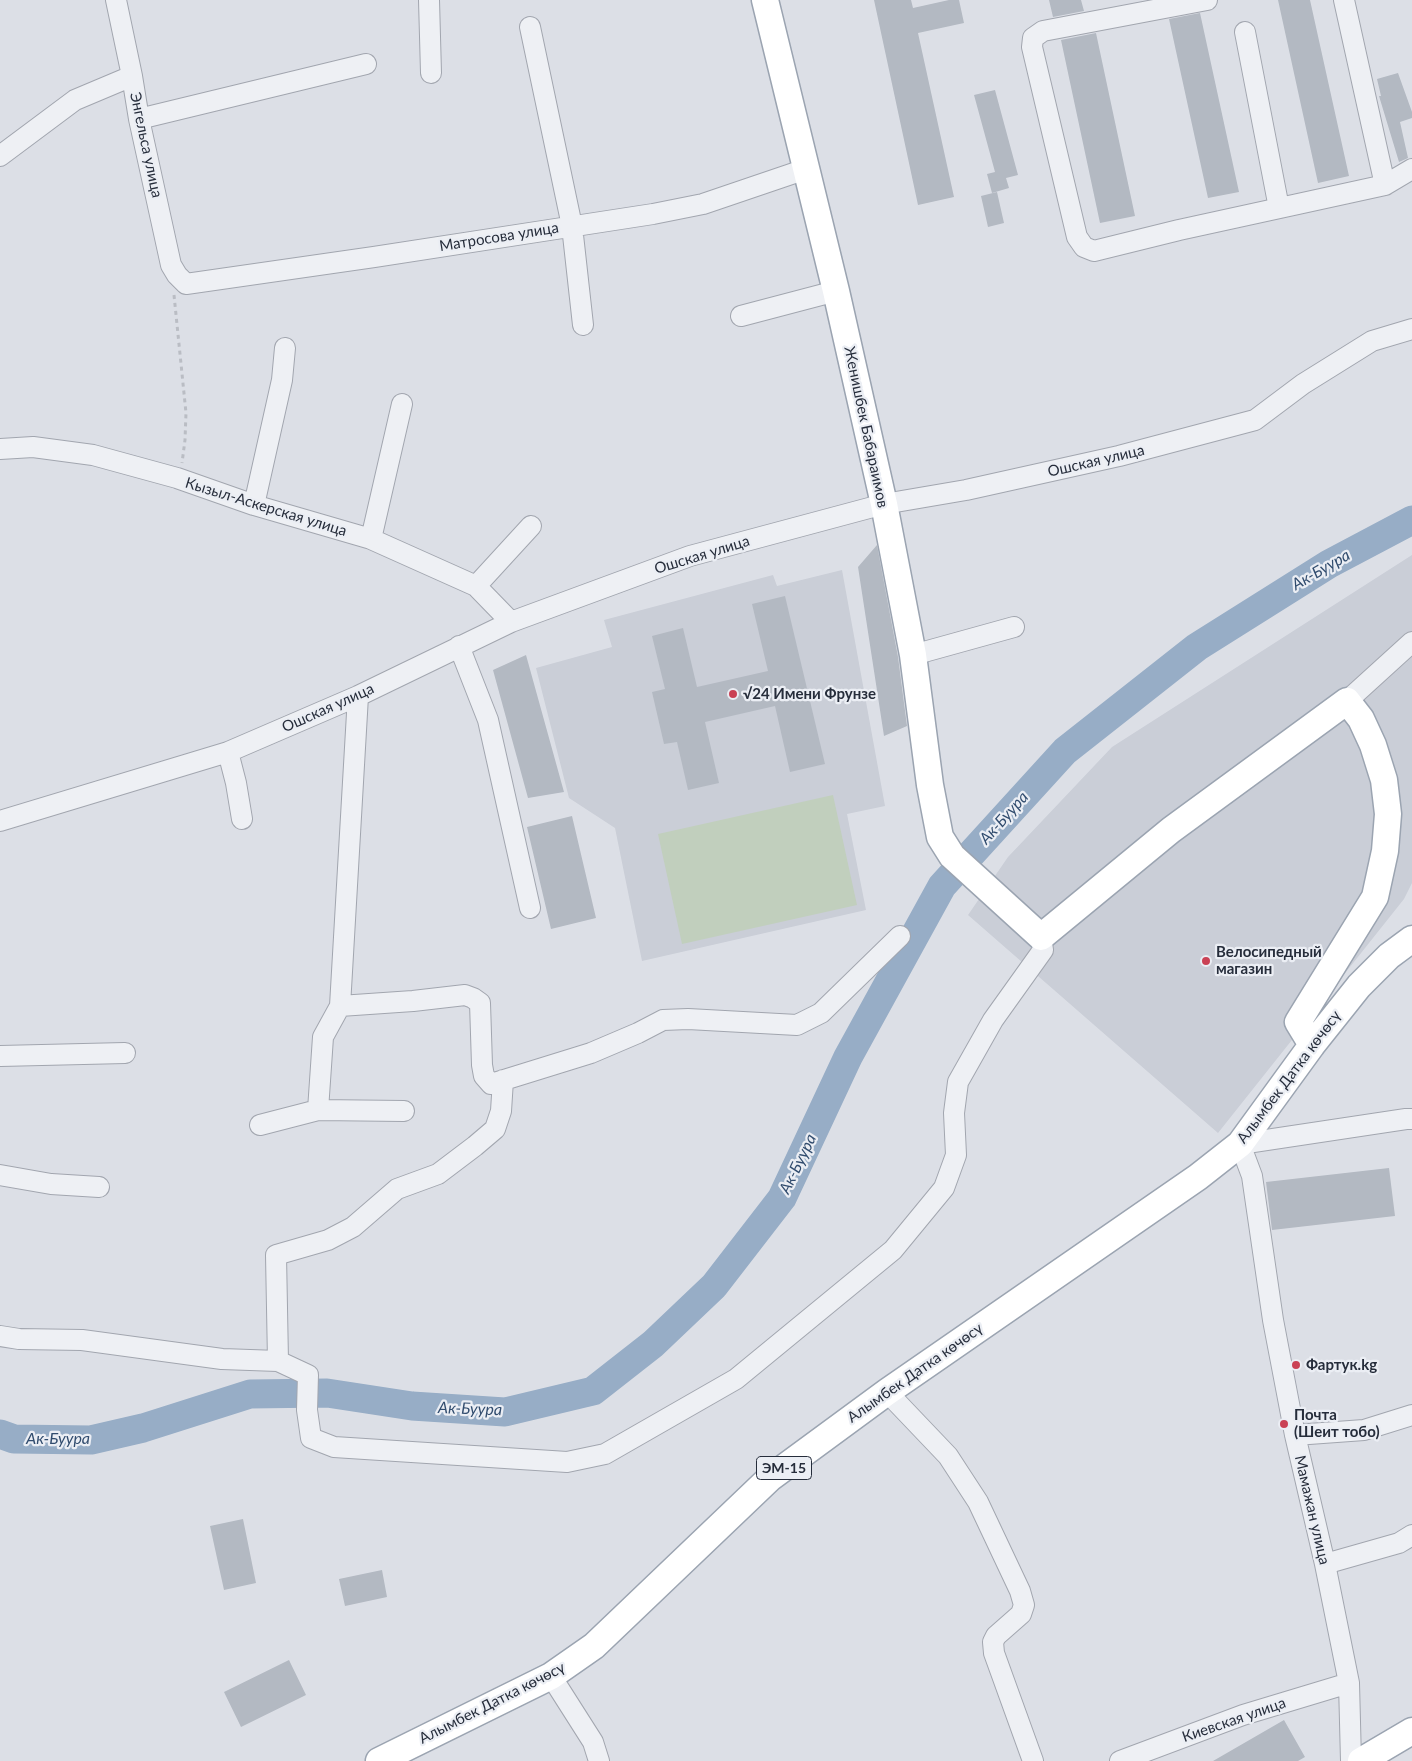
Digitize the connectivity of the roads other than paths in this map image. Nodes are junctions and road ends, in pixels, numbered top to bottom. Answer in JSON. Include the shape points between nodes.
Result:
{"nodes":[{"id":1,"x":116,"y":0,"type":"edge"},
{"id":2,"x":429,"y":0,"type":"edge"},
{"id":3,"x":765,"y":0,"type":"edge"},
{"id":4,"x":1207,"y":0,"type":"edge"},
{"id":5,"x":1344,"y":0,"type":"edge"},
{"id":6,"x":530,"y":27,"type":"dead end"},
{"id":7,"x":1245,"y":32,"type":"dead end"},
{"id":8,"x":366,"y":64,"type":"dead end"},
{"id":9,"x":431,"y":73,"type":"dead end"},
{"id":10,"x":132,"y":76,"type":"junction"},
{"id":11,"x":139,"y":119,"type":"junction"},
{"id":12,"x":0,"y":156,"type":"edge"},
{"id":13,"x":1412,"y":169,"type":"edge"},
{"id":14,"x":806,"y":170,"type":"junction"},
{"id":15,"x":1385,"y":185,"type":"junction"},
{"id":16,"x":1279,"y":208,"type":"junction"},
{"id":17,"x":572,"y":226,"type":"junction"},
{"id":18,"x":186,"y":284,"type":"joint"},
{"id":19,"x":836,"y":291,"type":"junction"},
{"id":20,"x":741,"y":316,"type":"dead end"},
{"id":21,"x":583,"y":325,"type":"dead end"},
{"id":22,"x":1412,"y":329,"type":"edge"},
{"id":23,"x":285,"y":348,"type":"dead end"},
{"id":24,"x":402,"y":404,"type":"dead end"},
{"id":25,"x":0,"y":449,"type":"edge"},
{"id":26,"x":884,"y":504,"type":"junction"},
{"id":27,"x":254,"y":505,"type":"junction"},
{"id":28,"x":530,"y":526,"type":"dead end"},
{"id":29,"x":371,"y":539,"type":"junction"},
{"id":30,"x":476,"y":586,"type":"junction"},
{"id":31,"x":511,"y":622,"type":"junction"},
{"id":32,"x":1014,"y":627,"type":"dead end"},
{"id":33,"x":1412,"y":642,"type":"edge"},
{"id":34,"x":459,"y":646,"type":"junction"},
{"id":35,"x":913,"y":655,"type":"junction"},
{"id":36,"x":358,"y":696,"type":"junction"},
{"id":37,"x":1347,"y":702,"type":"junction"},
{"id":38,"x":228,"y":752,"type":"junction"},
{"id":39,"x":242,"y":819,"type":"dead end"},
{"id":40,"x":0,"y":821,"type":"edge"},
{"id":41,"x":530,"y":908,"type":"dead end"},
{"id":42,"x":900,"y":936,"type":"dead end"},
{"id":43,"x":1041,"y":937,"type":"junction"},
{"id":44,"x":1412,"y":939,"type":"edge"},
{"id":45,"x":340,"y":1006,"type":"junction"},
{"id":46,"x":1312,"y":1045,"type":"junction"},
{"id":47,"x":125,"y":1052,"type":"dead end"},
{"id":48,"x":0,"y":1056,"type":"edge"},
{"id":49,"x":503,"y":1080,"type":"junction"},
{"id":50,"x":318,"y":1110,"type":"junction"},
{"id":51,"x":404,"y":1111,"type":"dead end"},
{"id":52,"x":1412,"y":1119,"type":"edge"},
{"id":53,"x":260,"y":1125,"type":"dead end"},
{"id":54,"x":1240,"y":1144,"type":"junction"},
{"id":55,"x":0,"y":1175,"type":"edge"},
{"id":56,"x":99,"y":1187,"type":"dead end"},
{"id":57,"x":0,"y":1336,"type":"edge"},
{"id":58,"x":278,"y":1361,"type":"junction"},
{"id":59,"x":887,"y":1392,"type":"junction"},
{"id":60,"x":1412,"y":1415,"type":"edge"},
{"id":61,"x":1295,"y":1435,"type":"junction"},
{"id":62,"x":1412,"y":1535,"type":"edge"},
{"id":63,"x":1324,"y":1564,"type":"junction"},
{"id":64,"x":551,"y":1676,"type":"junction"},
{"id":65,"x":1349,"y":1683,"type":"junction"},
{"id":66,"x":1412,"y":1731,"type":"edge"},
{"id":67,"x":379,"y":1761,"type":"edge"},
{"id":68,"x":599,"y":1761,"type":"edge"},
{"id":69,"x":1033,"y":1761,"type":"edge"},
{"id":70,"x":1120,"y":1761,"type":"edge"},
{"id":71,"x":1351,"y":1761,"type":"edge"},
{"id":72,"x":1361,"y":1761,"type":"edge"}],
"edges":[{"from":1,"to":10,"type":"street","name":"Энгельса улица"},
{"from":2,"to":9,"type":"street"},
{"from":3,"to":14,"type":"main road","name":"Женишбек Бабараимов"},
{"from":4,"to":16,"type":"street","via":[[1043,32],[1033,38],[1032,47],[1077,238],[1084,247],[1094,251]]},
{"from":5,"to":15,"type":"street"},
{"from":6,"to":17,"type":"street"},
{"from":7,"to":16,"type":"street"},
{"from":8,"to":11,"type":"street"},
{"from":10,"to":11,"type":"street","name":"Энгельса улица"},
{"from":10,"to":12,"type":"street","via":[[75,100]]},
{"from":11,"to":18,"type":"street","name":"Энгельса улица","via":[[171,265]]},
{"from":13,"to":15,"type":"street"},
{"from":14,"to":17,"type":"street","name":"Матросова улица","via":[[703,204]]},
{"from":14,"to":19,"type":"main road","name":"Женишбек Бабараимов"},
{"from":15,"to":16,"type":"street"},
{"from":17,"to":18,"type":"street","name":"Матросова улица"},
{"from":17,"to":21,"type":"street"},
{"from":19,"to":20,"type":"street"},
{"from":19,"to":26,"type":"main road","name":"Женишбек Бабараимов"},
{"from":22,"to":26,"type":"street","name":"Ошская улица","via":[[1372,341],[1303,384],[1255,420],[1119,456],[966,490]]},
{"from":23,"to":27,"type":"street","via":[[282,380]]},
{"from":24,"to":29,"type":"street"},
{"from":25,"to":27,"type":"street","name":"Кызыл-Аскерская улица","via":[[33,447],[93,454]]},
{"from":26,"to":31,"type":"street","name":"Ошская улица","via":[[690,556]]},
{"from":26,"to":35,"type":"main road","name":"Женишбек Бабараимов"},
{"from":27,"to":29,"type":"street","name":"Кызыл-Аскерская улица"},
{"from":28,"to":30,"type":"street"},
{"from":29,"to":30,"type":"street","name":"Кызыл-Аскерская улица"},
{"from":30,"to":31,"type":"street","name":"Кызыл-Аскерская улица"},
{"from":31,"to":34,"type":"street","name":"Ошская улица"},
{"from":32,"to":35,"type":"street"},
{"from":33,"to":37,"type":"street"},
{"from":34,"to":36,"type":"street","name":"Ошская улица"},
{"from":34,"to":41,"type":"street","via":[[488,720]]},
{"from":35,"to":43,"type":"main road","name":"Женишбек Бабараимов","via":[[940,837],[952,856]]},
{"from":36,"to":38,"type":"street","name":"Ошская улица"},
{"from":36,"to":45,"type":"street"},
{"from":37,"to":43,"type":"main road","via":[[1171,830]]},
{"from":37,"to":46,"type":"main road","via":[[1361,719],[1373,744],[1384,780],[1388,814],[1385,851],[1375,897],[1298,1022]]},
{"from":38,"to":39,"type":"street"},
{"from":38,"to":40,"type":"street","name":"Ошская улица"},
{"from":42,"to":49,"type":"street","via":[[821,1012],[797,1025],[663,1020],[591,1053]]},
{"from":43,"to":58,"type":"street","via":[[1043,950],[993,1020],[958,1082],[954,1113],[956,1155],[944,1188],[893,1250],[736,1379],[605,1454],[567,1462],[334,1448],[311,1438],[307,1410],[308,1375]]},
{"from":44,"to":46,"type":"main road","name":"Алымбек Датка көчөсү","via":[[1389,956],[1359,986]]},
{"from":45,"to":49,"type":"street","via":[[465,995],[473,998],[480,1003],[484,1076],[491,1084]]},
{"from":45,"to":50,"type":"street","via":[[323,1037]]},
{"from":46,"to":54,"type":"main road","name":"Алымбек Датка көчөсү"},
{"from":47,"to":48,"type":"street"},
{"from":49,"to":58,"type":"street","via":[[501,1111],[495,1129],[475,1146],[438,1174],[397,1189],[353,1227],[328,1240],[276,1255]]},
{"from":50,"to":51,"type":"street"},
{"from":50,"to":53,"type":"street"},
{"from":52,"to":54,"type":"street"},
{"from":54,"to":59,"type":"main road","name":"Алымбек Датка көчөсү","number":"ЭМ-15","via":[[1198,1177]]},
{"from":54,"to":61,"type":"street","name":"Мамажан улица","via":[[1252,1176],[1273,1320]]},
{"from":55,"to":56,"type":"street","via":[[51,1184]]},
{"from":57,"to":58,"type":"street","via":[[82,1340],[222,1360]]},
{"from":59,"to":64,"type":"main road","name":"Алымбек Датка көчөсү","number":"ЭМ-15","via":[[770,1478],[594,1646]]},
{"from":59,"to":69,"type":"street","via":[[948,1456],[978,1502],[1020,1591],[1024,1604],[1021,1614],[993,1642],[994,1653]]},
{"from":60,"to":61,"type":"street","via":[[1364,1430]]},
{"from":61,"to":63,"type":"street","name":"Мамажан улица"},
{"from":62,"to":63,"type":"street","via":[[1399,1542]]},
{"from":63,"to":65,"type":"street","name":"Мамажан улица"},
{"from":64,"to":67,"type":"main road","name":"Алымбек Датка көчөсү","number":"ЭМ-15"},
{"from":64,"to":68,"type":"street","via":[[593,1742]]},
{"from":65,"to":70,"type":"street","name":"Киевская улица","via":[[1243,1715]]},
{"from":65,"to":71,"type":"street","name":"Мамажан улица"},
{"from":66,"to":72,"type":"main road"}]}
